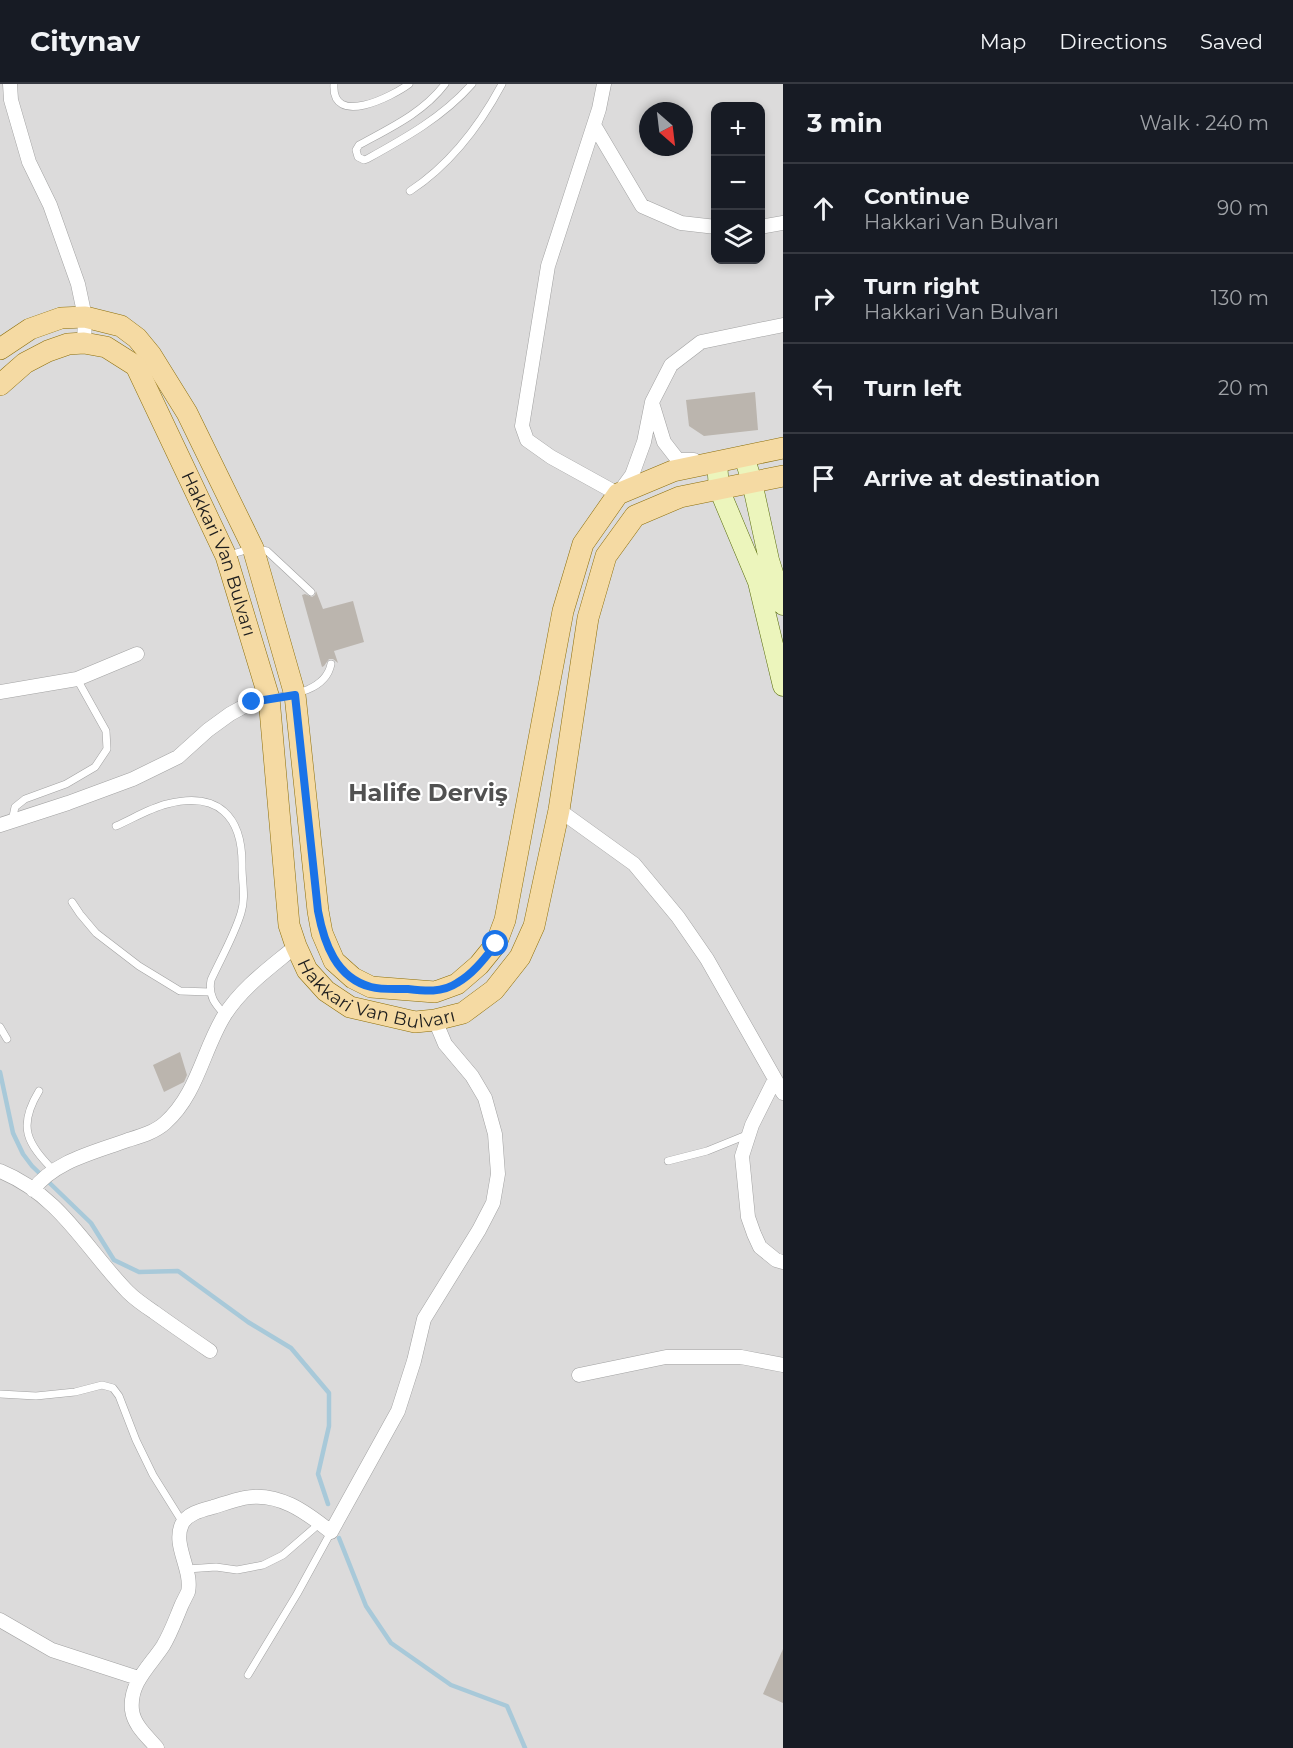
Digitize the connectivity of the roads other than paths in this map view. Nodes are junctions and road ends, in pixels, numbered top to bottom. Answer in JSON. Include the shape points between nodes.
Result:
{"nodes":[{"id":1,"x":10,"y":84,"type":"edge"},
{"id":2,"x":334,"y":84,"type":"edge"},
{"id":3,"x":409,"y":84,"type":"edge"},
{"id":4,"x":445,"y":84,"type":"edge"},
{"id":5,"x":472,"y":84,"type":"edge"},
{"id":6,"x":502,"y":84,"type":"edge"},
{"id":7,"x":604,"y":84,"type":"edge"},
{"id":8,"x":594,"y":125,"type":"junction"},
{"id":9,"x":410,"y":191,"type":"dead end"},
{"id":10,"x":783,"y":223,"type":"edge"},
{"id":11,"x":711,"y":226,"type":"edge"},
{"id":12,"x":765,"y":226,"type":"edge"},
{"id":13,"x":85,"y":317,"type":"junction"},
{"id":14,"x":783,"y":325,"type":"edge"},
{"id":15,"x":84,"y":343,"type":"junction"},
{"id":16,"x":0,"y":350,"type":"edge"},
{"id":17,"x":0,"y":385,"type":"edge"},
{"id":18,"x":652,"y":402,"type":"junction"},
{"id":19,"x":783,"y":448,"type":"edge"},
{"id":20,"x":744,"y":456,"type":"junction"},
{"id":21,"x":717,"y":462,"type":"junction"},
{"id":22,"x":783,"y":476,"type":"edge"},
{"id":23,"x":752,"y":482,"type":"junction"},
{"id":24,"x":719,"y":489,"type":"junction"},
{"id":25,"x":618,"y":494,"type":"junction"},
{"id":26,"x":253,"y":548,"type":"junction"},
{"id":27,"x":226,"y":556,"type":"junction"},
{"id":28,"x":311,"y":592,"type":"dead end"},
{"id":29,"x":783,"y":605,"type":"edge"},
{"id":30,"x":137,"y":654,"type":"dead end"},
{"id":31,"x":331,"y":664,"type":"dead end"},
{"id":32,"x":77,"y":679,"type":"junction"},
{"id":33,"x":783,"y":686,"type":"edge"},
{"id":34,"x":0,"y":692,"type":"edge"},
{"id":35,"x":295,"y":695,"type":"junction"},
{"id":36,"x":269,"y":698,"type":"junction"},
{"id":37,"x":559,"y":810,"type":"junction"},
{"id":38,"x":6,"y":823,"type":"edge"},
{"id":39,"x":116,"y":826,"type":"dead end"},
{"id":40,"x":72,"y":902,"type":"dead end"},
{"id":41,"x":296,"y":946,"type":"junction"},
{"id":42,"x":210,"y":992,"type":"junction"},
{"id":43,"x":225,"y":1015,"type":"junction"},
{"id":44,"x":435,"y":1020,"type":"junction"},
{"id":45,"x":0,"y":1027,"type":"edge"},
{"id":46,"x":7,"y":1039,"type":"dead end"},
{"id":47,"x":775,"y":1079,"type":"junction"},
{"id":48,"x":39,"y":1091,"type":"dead end"},
{"id":49,"x":783,"y":1093,"type":"edge"},
{"id":50,"x":749,"y":1134,"type":"junction"},
{"id":51,"x":668,"y":1161,"type":"dead end"},
{"id":52,"x":0,"y":1172,"type":"edge"},
{"id":53,"x":51,"y":1172,"type":"junction"},
{"id":54,"x":36,"y":1187,"type":"junction"},
{"id":55,"x":783,"y":1262,"type":"edge"},
{"id":56,"x":210,"y":1351,"type":"dead end"},
{"id":57,"x":783,"y":1365,"type":"edge"},
{"id":58,"x":579,"y":1375,"type":"dead end"},
{"id":59,"x":0,"y":1394,"type":"edge"},
{"id":60,"x":183,"y":1522,"type":"junction"},
{"id":61,"x":325,"y":1527,"type":"junction"},
{"id":62,"x":187,"y":1569,"type":"junction"},
{"id":63,"x":0,"y":1620,"type":"edge"},
{"id":64,"x":248,"y":1675,"type":"dead end"},
{"id":65,"x":138,"y":1678,"type":"junction"},
{"id":66,"x":157,"y":1748,"type":"edge"}],
"edges":[{"from":1,"to":13,"type":"street","via":[[29,162],[50,205],[78,284]]},
{"from":2,"to":3,"type":"lane","via":[[339,101],[349,106],[380,100]]},
{"from":4,"to":5,"type":"lane","via":[[401,123],[359,145],[358,157],[367,159],[425,125]]},
{"from":6,"to":9,"type":"lane","via":[[457,152]]},
{"from":7,"to":8,"type":"street"},
{"from":8,"to":11,"type":"street","via":[[642,206],[681,223]]},
{"from":8,"to":25,"type":"street","via":[[548,266],[522,426],[527,440],[551,457]]},
{"from":10,"to":12,"type":"street"},
{"from":13,"to":15,"type":"street"},
{"from":13,"to":16,"type":"main road","name":"Hakkari Van Bulvarı","via":[[61,318],[30,329]]},
{"from":13,"to":26,"type":"main road","name":"Hakkari Van Bulvarı","via":[[121,326],[151,355],[187,413]]},
{"from":14,"to":18,"type":"street","via":[[701,342],[671,365]]},
{"from":15,"to":17,"type":"main road","name":"Hakkari Van Bulvarı","via":[[48,351],[25,363]]},
{"from":15,"to":27,"type":"main road","name":"Hakkari Van Bulvarı","via":[[106,346],[136,366]]},
{"from":18,"to":21,"type":"street","via":[[664,442],[678,460]]},
{"from":18,"to":25,"type":"street","via":[[632,475]]},
{"from":19,"to":20,"type":"main road"},
{"from":20,"to":21,"type":"main road"},
{"from":20,"to":23,"type":"street"},
{"from":21,"to":24,"type":"street"},
{"from":21,"to":25,"type":"main road","via":[[673,471]]},
{"from":22,"to":23,"type":"main road","name":"Hakkari Van Bulvarı"},
{"from":23,"to":24,"type":"main road","name":"Hakkari Van Bulvarı"},
{"from":23,"to":29,"type":"street"},
{"from":24,"to":33,"type":"street","via":[[758,582]]},
{"from":24,"to":37,"type":"main road","name":"Hakkari Van Bulvarı","via":[[680,497],[634,516],[606,556],[588,618]]},
{"from":25,"to":35,"type":"main road","name":"Hakkari Van Bulvarı","via":[[583,544],[563,611],[505,920],[496,944],[457,984],[435,992],[370,987],[334,961],[318,911]]},
{"from":26,"to":27,"type":"lane"},
{"from":26,"to":28,"type":"lane","via":[[267,551]]},
{"from":26,"to":35,"type":"main road","name":"Hakkari Van Bulvarı"},
{"from":27,"to":36,"type":"main road","name":"Hakkari Van Bulvarı"},
{"from":30,"to":32,"type":"street"},
{"from":31,"to":35,"type":"lane","via":[[323,680]]},
{"from":32,"to":34,"type":"street"},
{"from":32,"to":38,"type":"lane","via":[[106,731],[107,749],[95,767],[66,784],[25,799]]},
{"from":35,"to":36,"type":"lane"},
{"from":36,"to":38,"type":"street","via":[[230,714],[178,757],[133,780]]},
{"from":36,"to":41,"type":"main road","name":"Hakkari Van Bulvarı","via":[[289,925]]},
{"from":37,"to":44,"type":"main road","name":"Hakkari Van Bulvarı","via":[[534,926],[520,957],[494,990],[463,1013]]},
{"from":37,"to":47,"type":"street","via":[[634,864],[678,917],[707,959]]},
{"from":39,"to":42,"type":"lane","via":[[165,804],[189,800],[213,804],[232,819],[241,848],[243,902],[211,980]]},
{"from":40,"to":42,"type":"lane","via":[[96,933],[139,966],[180,991]]},
{"from":41,"to":43,"type":"street","via":[[249,986]]},
{"from":41,"to":44,"type":"main road","name":"Hakkari Van Bulvarı","via":[[307,970],[326,991],[350,1006],[415,1022]]},
{"from":42,"to":43,"type":"lane","via":[[213,1003]]},
{"from":43,"to":53,"type":"street","via":[[194,1083],[166,1122]]},
{"from":44,"to":61,"type":"street","via":[[445,1044],[485,1098],[495,1134],[498,1174],[493,1203],[424,1319],[398,1411]]},
{"from":45,"to":46,"type":"lane"},
{"from":47,"to":49,"type":"street"},
{"from":47,"to":50,"type":"street"},
{"from":48,"to":53,"type":"lane","via":[[29,1110],[28,1135]]},
{"from":50,"to":51,"type":"lane"},
{"from":50,"to":55,"type":"street","via":[[742,1156],[748,1217],[760,1247]]},
{"from":52,"to":54,"type":"street"},
{"from":53,"to":54,"type":"street"},
{"from":54,"to":56,"type":"street","via":[[131,1295]]},
{"from":57,"to":58,"type":"street","via":[[741,1358],[666,1357]]},
{"from":59,"to":60,"type":"lane","via":[[36,1396],[102,1385],[113,1388],[153,1475]]},
{"from":60,"to":61,"type":"street","via":[[195,1513],[246,1497],[264,1497],[294,1505]]},
{"from":60,"to":62,"type":"street","via":[[180,1533]]},
{"from":61,"to":62,"type":"lane","via":[[264,1565],[237,1570]]},
{"from":61,"to":64,"type":"lane","via":[[297,1594]]},
{"from":62,"to":65,"type":"street","via":[[187,1593],[173,1627]]},
{"from":63,"to":65,"type":"street","via":[[52,1650]]},
{"from":65,"to":66,"type":"street","via":[[132,1711],[139,1728]]}]}
